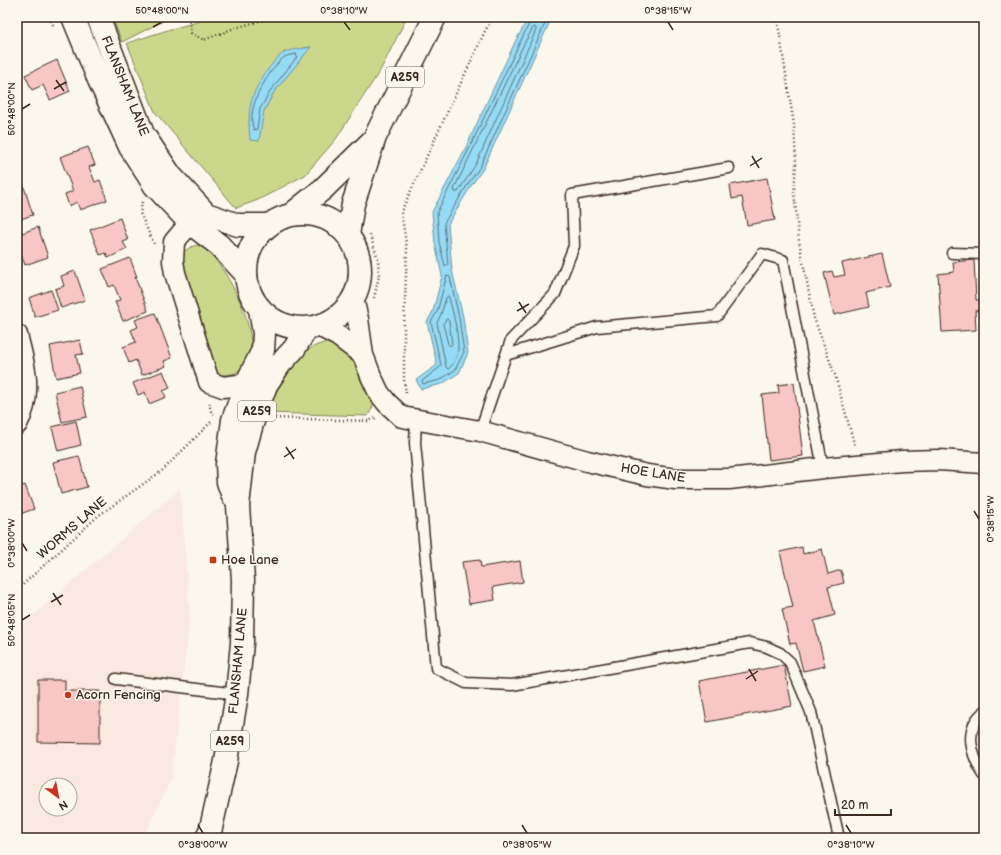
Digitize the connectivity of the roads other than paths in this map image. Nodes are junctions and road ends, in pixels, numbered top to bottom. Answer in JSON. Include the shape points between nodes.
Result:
{"nodes":[{"id":1,"x":73,"y":17,"type":"edge"},
{"id":2,"x":98,"y":17,"type":"edge"},
{"id":3,"x":435,"y":17,"type":"edge"},
{"id":4,"x":375,"y":137,"type":"junction"},
{"id":5,"x":729,"y":168,"type":"dead end"},
{"id":6,"x":292,"y":214,"type":"junction"},
{"id":7,"x":190,"y":224,"type":"junction"},
{"id":8,"x":269,"y":224,"type":"junction"},
{"id":9,"x":348,"y":235,"type":"junction"},
{"id":10,"x":952,"y":254,"type":"dead end"},
{"id":11,"x":984,"y":254,"type":"edge"},
{"id":12,"x":246,"y":273,"type":"junction"},
{"id":13,"x":353,"y":299,"type":"junction"},
{"id":14,"x":260,"y":309,"type":"junction"},
{"id":15,"x":313,"y":327,"type":"junction"},
{"id":16,"x":17,"y":334,"type":"edge"},
{"id":17,"x":363,"y":355,"type":"junction"},
{"id":18,"x":506,"y":355,"type":"junction"},
{"id":19,"x":246,"y":384,"type":"junction"},
{"id":20,"x":416,"y":419,"type":"junction"},
{"id":21,"x":17,"y":424,"type":"edge"},
{"id":22,"x":480,"y":431,"type":"junction"},
{"id":23,"x":984,"y":463,"type":"edge"},
{"id":24,"x":823,"y":468,"type":"junction"},
{"id":25,"x":238,"y":506,"type":"junction"},
{"id":26,"x":116,"y":679,"type":"dead end"},
{"id":27,"x":237,"y":694,"type":"junction"},
{"id":28,"x":984,"y":712,"type":"edge"},
{"id":29,"x":984,"y":775,"type":"edge"},
{"id":30,"x":208,"y":838,"type":"edge"},
{"id":31,"x":839,"y":838,"type":"edge"}],
"edges":[{"from":1,"to":7,"type":"main road","name":"FLANSHAM LANE","via":[[130,147],[155,186]]},
{"from":2,"to":8,"type":"main road","name":"FLANSHAM LANE","via":[[143,134],[171,176],[206,214],[238,225]]},
{"from":3,"to":4,"type":"main road","number":"A259"},
{"from":4,"to":6,"type":"main road","number":"A259","via":[[323,189]]},
{"from":4,"to":9,"type":"main road","number":"A259","via":[[353,204]]},
{"from":5,"to":18,"type":"lane","via":[[572,195],[572,253],[554,294],[511,340]]},
{"from":6,"to":8,"type":"main road"},
{"from":6,"to":9,"type":"main road","via":[[308,213],[324,217],[337,224]]},
{"from":7,"to":12,"type":"main road","name":"FLANSHAM LANE","via":[[219,245]]},
{"from":7,"to":19,"type":"street","via":[[174,242],[173,261],[209,382],[223,387]]},
{"from":8,"to":12,"type":"main road","via":[[251,246]]},
{"from":9,"to":13,"type":"main road","via":[[357,250],[361,266],[359,283]]},
{"from":10,"to":11,"type":"lane"},
{"from":12,"to":14,"type":"main road","via":[[247,286]]},
{"from":13,"to":15,"type":"main road","via":[[333,320]]},
{"from":13,"to":17,"type":"street","name":"HOE LANE"},
{"from":14,"to":15,"type":"main road","via":[[273,320],[289,326]]},
{"from":14,"to":19,"type":"main road","name":"FLANSHAM LANE","number":"A259","via":[[264,334],[263,350]]},
{"from":15,"to":17,"type":"street","via":[[338,336]]},
{"from":15,"to":25,"type":"main road","name":"FLANSHAM LANE","number":"A259","via":[[280,364],[266,385],[244,452]]},
{"from":16,"to":21,"type":"street","via":[[24,362],[27,394]]},
{"from":17,"to":20,"type":"street","name":"HOE LANE","via":[[378,393],[402,416]]},
{"from":18,"to":22,"type":"lane"},
{"from":18,"to":24,"type":"lane","via":[[597,327],[717,316],[762,254],[783,260]]},
{"from":19,"to":25,"type":"main road","name":"FLANSHAM LANE","number":"A259","via":[[233,420],[227,464],[228,482]]},
{"from":20,"to":22,"type":"street","name":"HOE LANE"},
{"from":20,"to":31,"type":"lane","via":[[415,443],[436,668],[466,683],[512,685],[750,643],[767,647],[780,653],[790,662],[812,712]]},
{"from":22,"to":24,"type":"street","name":"HOE LANE","via":[[587,461],[676,479],[729,479]]},
{"from":23,"to":24,"type":"street","name":"HOE LANE","via":[[902,461]]},
{"from":25,"to":27,"type":"main road","name":"FLANSHAM LANE","number":"A259","via":[[243,580],[242,642]]},
{"from":26,"to":27,"type":"lane"},
{"from":27,"to":30,"type":"main road","name":"FLANSHAM LANE","number":"A259","via":[[226,761]]},
{"from":28,"to":29,"type":"lane","via":[[972,727],[970,740]]}]}
